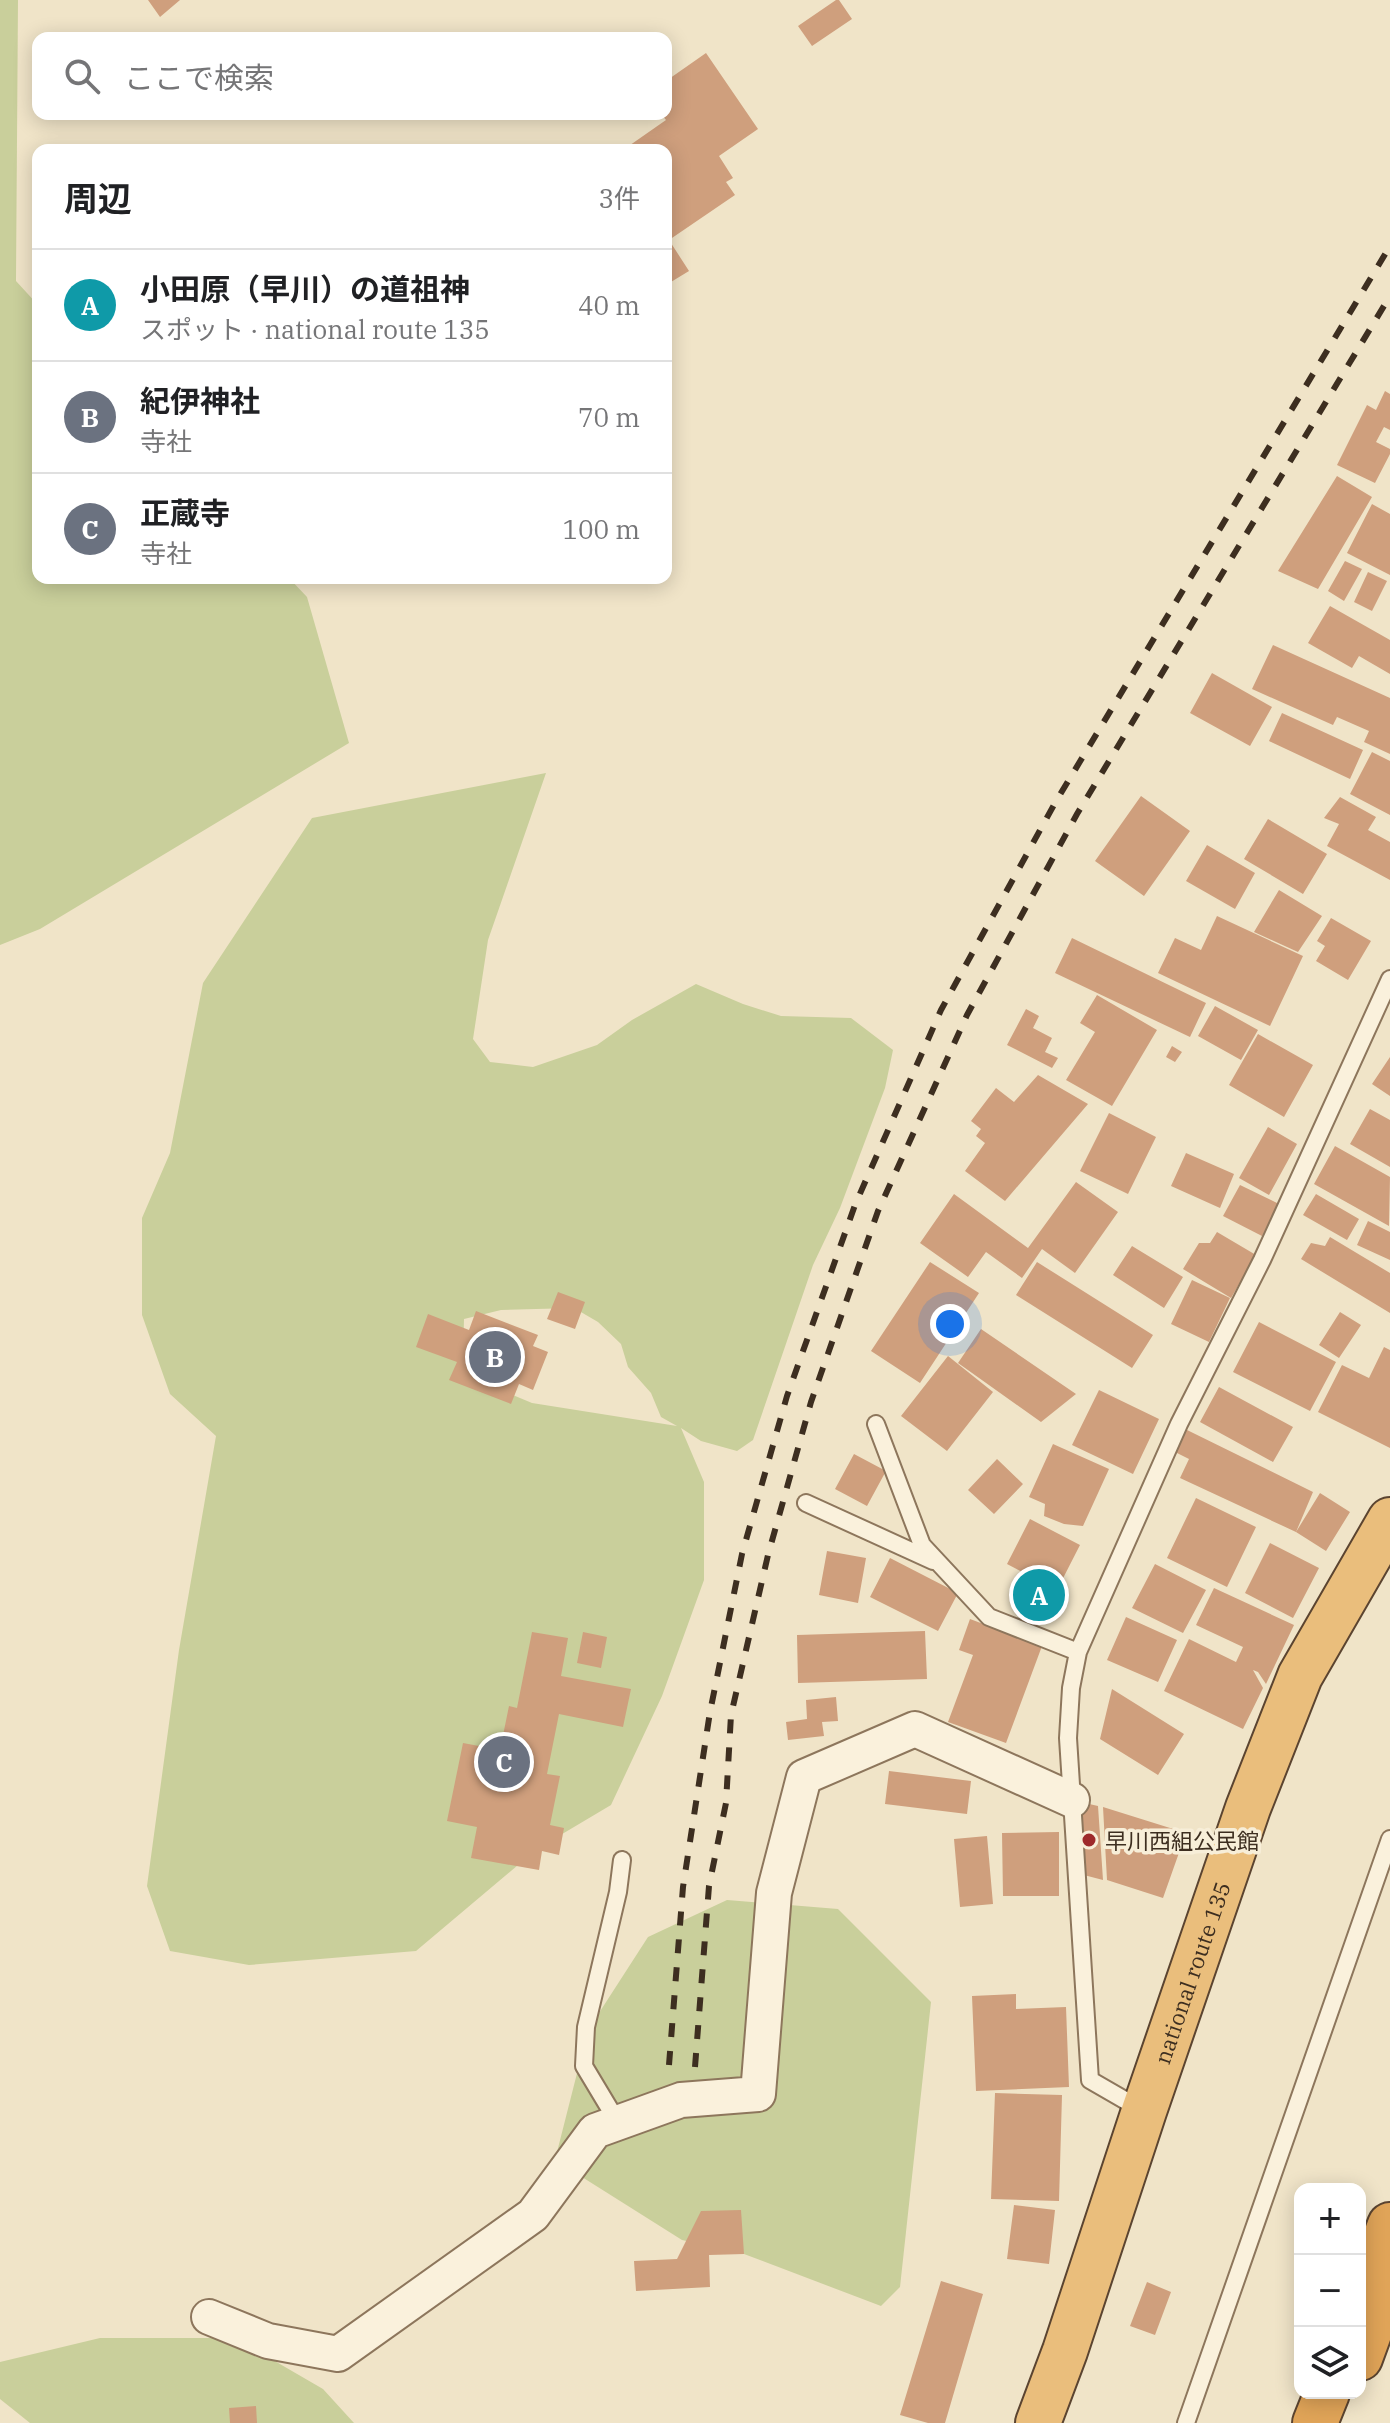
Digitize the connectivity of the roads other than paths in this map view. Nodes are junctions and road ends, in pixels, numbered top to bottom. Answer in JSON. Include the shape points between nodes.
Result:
{"nodes":[{"id":1,"x":1390,"y":979,"type":"edge"},
{"id":2,"x":876,"y":1424,"type":"dead end"},
{"id":3,"x":806,"y":1503,"type":"dead end"},
{"id":4,"x":1390,"y":1520,"type":"edge"},
{"id":5,"x":941,"y":1565,"type":"junction"},
{"id":6,"x":1078,"y":1652,"type":"junction"},
{"id":7,"x":1072,"y":1800,"type":"junction"},
{"id":8,"x":1390,"y":1839,"type":"edge"},
{"id":9,"x":622,"y":1860,"type":"dead end"},
{"id":10,"x":1144,"y":2111,"type":"junction"},
{"id":11,"x":617,"y":2121,"type":"junction"},
{"id":12,"x":1390,"y":2225,"type":"edge"},
{"id":13,"x":1390,"y":2276,"type":"edge"},
{"id":14,"x":1366,"y":2289,"type":"edge"},
{"id":15,"x":209,"y":2317,"type":"dead end"},
{"id":16,"x":1366,"y":2342,"type":"edge"},
{"id":17,"x":1065,"y":2351,"type":"junction"},
{"id":18,"x":1325,"y":2399,"type":"edge"},
{"id":19,"x":1345,"y":2399,"type":"edge"},
{"id":20,"x":1038,"y":2423,"type":"edge"},
{"id":21,"x":1047,"y":2423,"type":"edge"},
{"id":22,"x":1186,"y":2423,"type":"edge"},
{"id":23,"x":1315,"y":2423,"type":"edge"},
{"id":24,"x":1336,"y":2423,"type":"edge"}],
"edges":[{"from":1,"to":6,"type":"lane","via":[[1262,1260],[1179,1424]]},
{"from":2,"to":5,"type":"lane","via":[[922,1545]]},
{"from":3,"to":5,"type":"lane"},
{"from":4,"to":10,"type":"highway","name":"national route 135","via":[[1300,1676],[1248,1808]]},
{"from":5,"to":6,"type":"lane","via":[[989,1617]]},
{"from":6,"to":7,"type":"lane","via":[[1068,1738]]},
{"from":7,"to":10,"type":"lane","via":[[1090,2080]]},
{"from":7,"to":11,"type":"street","via":[[915,1729],[804,1777],[774,1893],[758,2094],[681,2100]]},
{"from":8,"to":22,"type":"lane"},
{"from":9,"to":11,"type":"lane","via":[[586,2027],[584,2066]]},
{"from":10,"to":17,"type":"highway","name":"national route 135"},
{"from":11,"to":15,"type":"street","via":[[595,2131],[533,2215],[338,2354],[268,2341]]},
{"from":12,"to":14,"type":"highway"},
{"from":13,"to":16,"type":"highway"},
{"from":17,"to":20,"type":"highway","name":"national route 135"},
{"from":17,"to":21,"type":"highway","name":"national route 135"},
{"from":18,"to":23,"type":"highway"},
{"from":19,"to":24,"type":"highway"}]}
